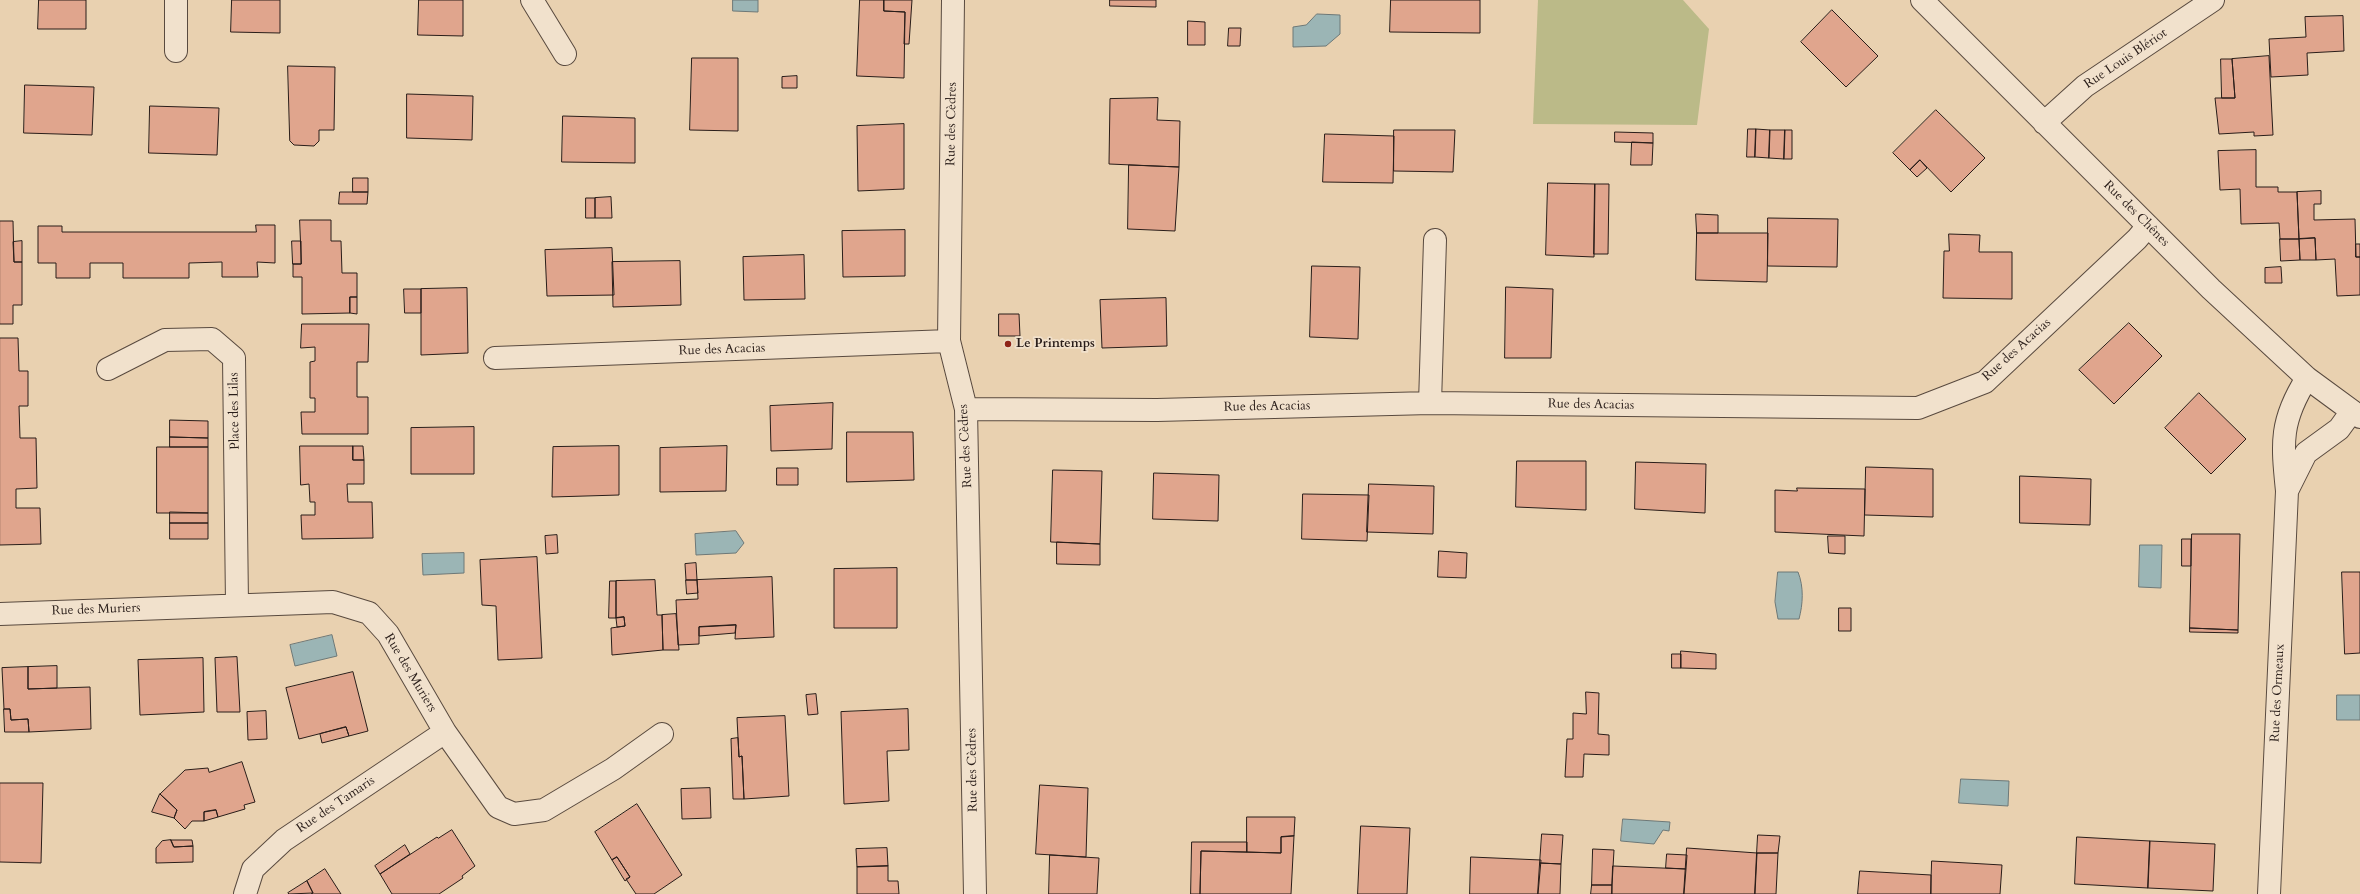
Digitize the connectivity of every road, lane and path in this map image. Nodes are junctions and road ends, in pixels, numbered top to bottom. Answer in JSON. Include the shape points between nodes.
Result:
{"nodes":[{"id":1,"x":176,"y":0,"type":"edge"},
{"id":2,"x":532,"y":0,"type":"edge"},
{"id":3,"x":953,"y":0,"type":"edge"},
{"id":4,"x":1922,"y":0,"type":"edge"},
{"id":5,"x":2213,"y":0,"type":"edge"},
{"id":6,"x":176,"y":52,"type":"dead end"},
{"id":7,"x":566,"y":54,"type":"dead end"},
{"id":8,"x":2044,"y":123,"type":"junction"},
{"id":9,"x":2148,"y":226,"type":"junction"},
{"id":10,"x":1435,"y":240,"type":"dead end"},
{"id":11,"x":949,"y":341,"type":"junction"},
{"id":12,"x":495,"y":358,"type":"dead end"},
{"id":13,"x":108,"y":369,"type":"dead end"},
{"id":14,"x":2307,"y":378,"type":"junction"},
{"id":15,"x":1430,"y":403,"type":"junction"},
{"id":16,"x":966,"y":409,"type":"junction"},
{"id":17,"x":2356,"y":414,"type":"edge"},
{"id":18,"x":2287,"y":491,"type":"junction"},
{"id":19,"x":237,"y":604,"type":"junction"},
{"id":20,"x":0,"y":614,"type":"edge"},
{"id":21,"x":445,"y":732,"type":"junction"},
{"id":22,"x":662,"y":734,"type":"dead end"},
{"id":23,"x":245,"y":894,"type":"edge"},
{"id":24,"x":975,"y":894,"type":"edge"},
{"id":25,"x":2269,"y":894,"type":"edge"}],
"edges":[{"from":1,"to":6,"type":"street"},
{"from":2,"to":7,"type":"street"},
{"from":3,"to":11,"type":"street","name":"Rue des Cèdres"},
{"from":4,"to":8,"type":"street","name":"Rue des Chênes"},
{"from":5,"to":8,"type":"street","name":"Rue Louis Blériot","via":[[2085,86]]},
{"from":8,"to":9,"type":"street","name":"Rue des Chênes"},
{"from":9,"to":14,"type":"street","name":"Rue des Chênes","via":[[2211,289]]},
{"from":9,"to":15,"type":"street","name":"Rue des Acacias","via":[[2138,239],[1985,382],[1918,408]]},
{"from":10,"to":15,"type":"street"},
{"from":11,"to":12,"type":"street","name":"Rue des Acacias"},
{"from":11,"to":16,"type":"street","name":"Rue des Cèdres"},
{"from":13,"to":19,"type":"street","name":"Place des Lilas","via":[[165,340],[212,339],[234,358]]},
{"from":14,"to":17,"type":"street","name":"Rue des Chênes"},
{"from":14,"to":18,"type":"street","name":"Rue des Ormeaux","via":[[2295,398],[2285,424],[2282,449]]},
{"from":15,"to":16,"type":"street","name":"Rue des Acacias","via":[[1157,410]]},
{"from":16,"to":24,"type":"street","name":"Rue des Cèdres"},
{"from":17,"to":18,"type":"street","name":"Rue des Ormeaux","via":[[2306,453]]},
{"from":18,"to":25,"type":"street","name":"Rue des Ormeaux"},
{"from":19,"to":20,"type":"street","name":"Rue des Muriers"},
{"from":19,"to":21,"type":"street","name":"Rue des Muriers","via":[[332,602],[368,613],[388,634]]},
{"from":21,"to":22,"type":"street","name":"Rue des Muriers","via":[[498,807],[514,814],[544,810],[613,769]]},
{"from":21,"to":23,"type":"street","name":"Rue des Tamaris","via":[[284,840],[253,869]]}]}
